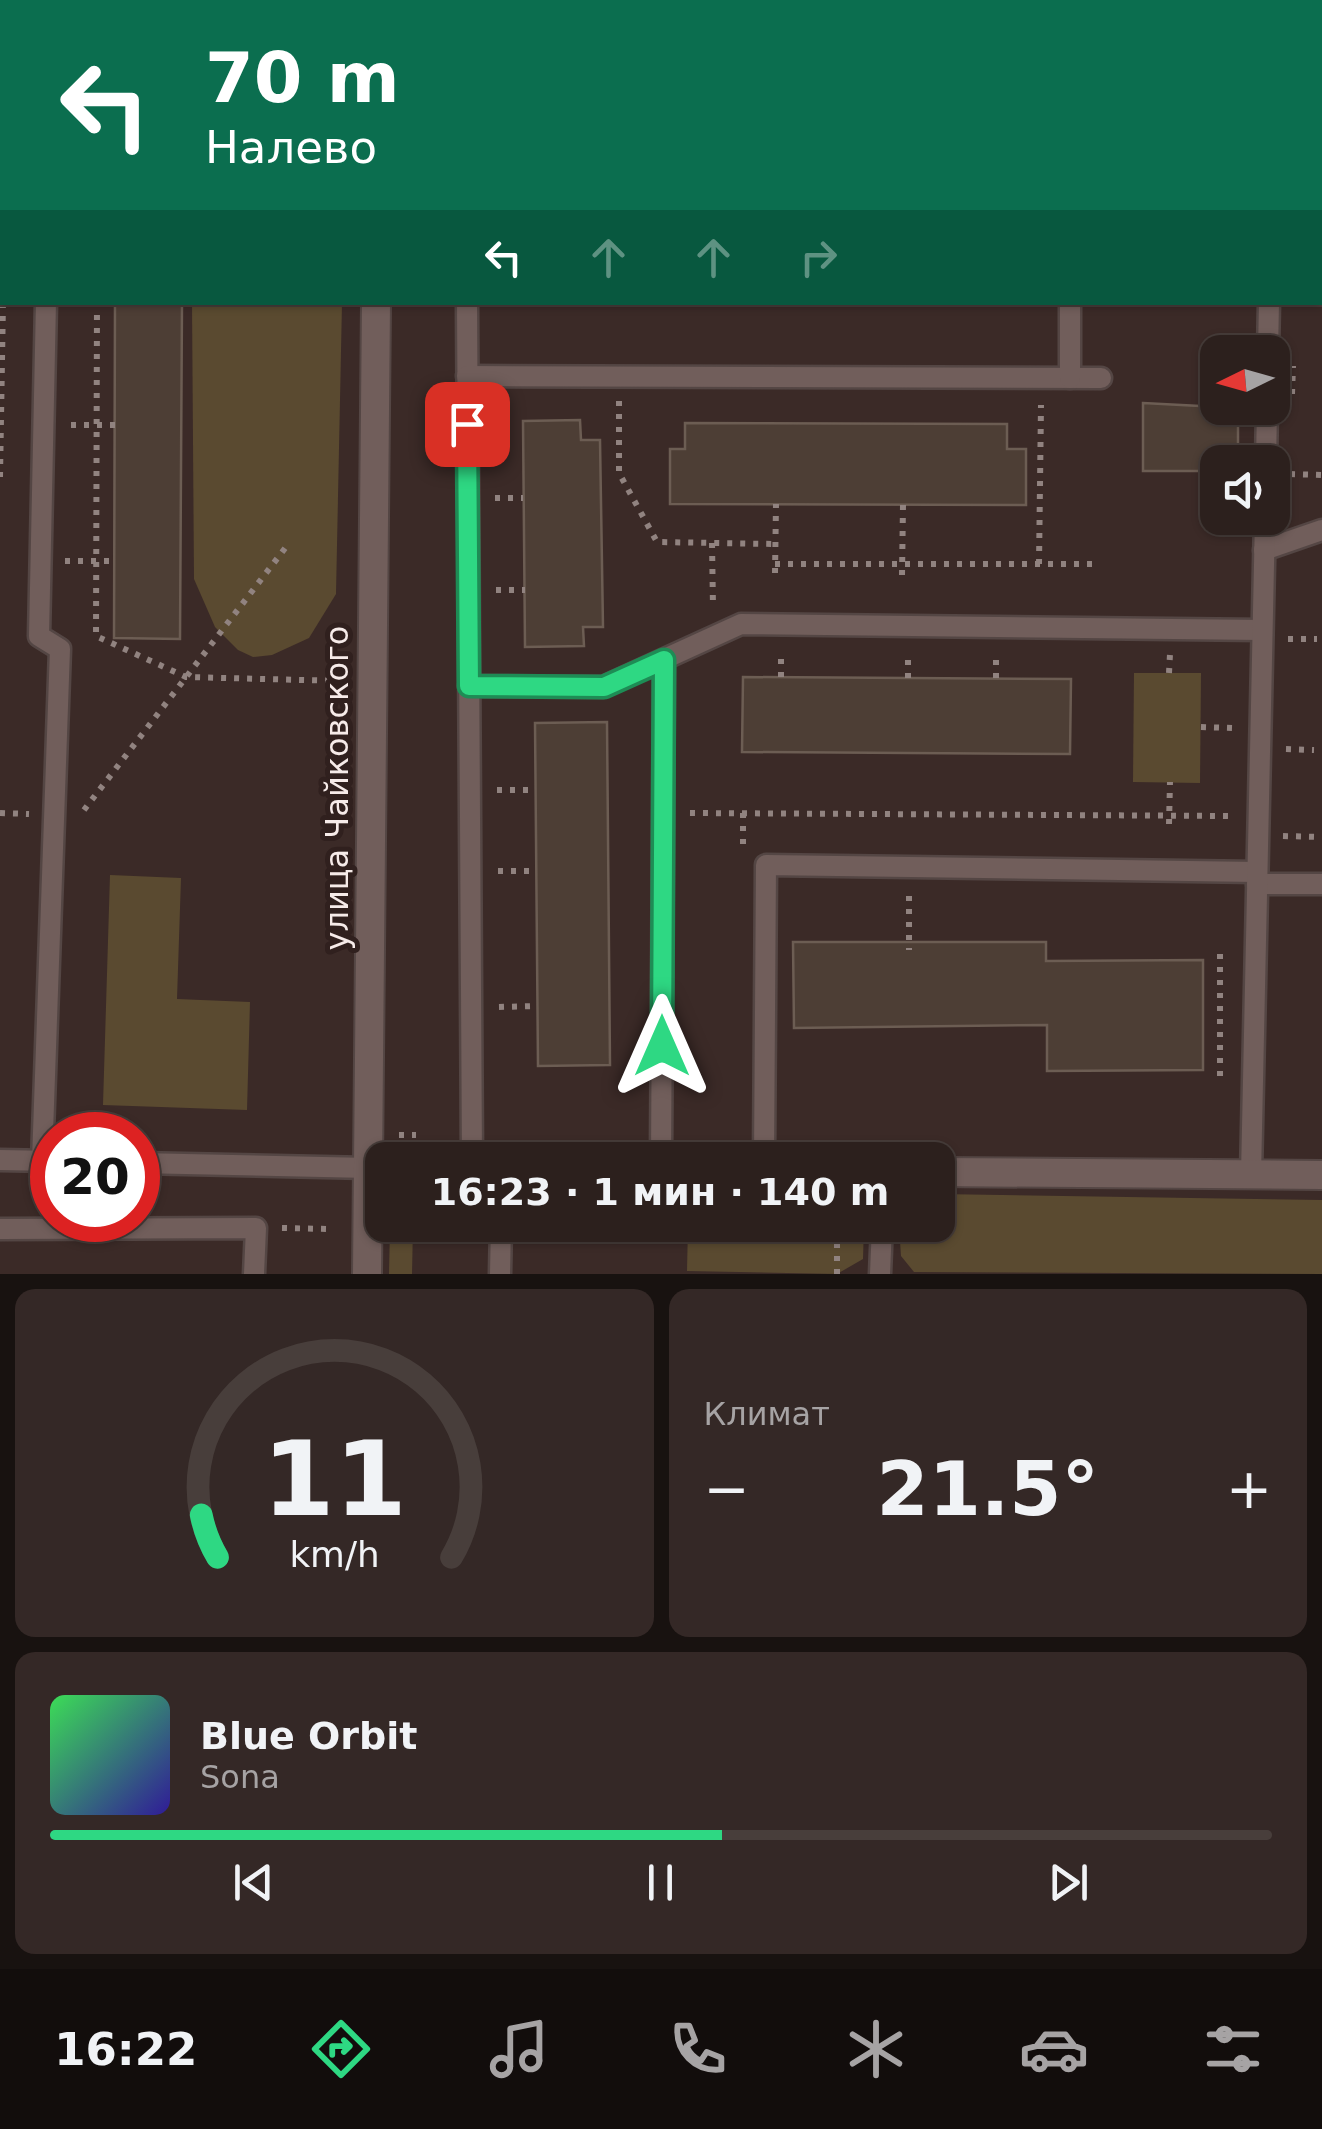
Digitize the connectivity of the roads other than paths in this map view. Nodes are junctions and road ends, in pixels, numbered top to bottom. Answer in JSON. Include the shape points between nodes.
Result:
{"nodes":[{"id":1,"x":46,"y":305,"type":"edge"},
{"id":2,"x":376,"y":305,"type":"edge"},
{"id":3,"x":466,"y":305,"type":"edge"},
{"id":4,"x":1070,"y":305,"type":"edge"},
{"id":5,"x":1269,"y":305,"type":"edge"},
{"id":6,"x":1268,"y":335,"type":"edge"},
{"id":7,"x":467,"y":376,"type":"junction"},
{"id":8,"x":1070,"y":378,"type":"junction"},
{"id":9,"x":1100,"y":378,"type":"dead end"},
{"id":10,"x":1322,"y":530,"type":"edge"},
{"id":11,"x":1264,"y":535,"type":"edge"},
{"id":12,"x":1264,"y":550,"type":"junction"},
{"id":13,"x":1262,"y":630,"type":"junction"},
{"id":14,"x":664,"y":660,"type":"junction"},
{"id":15,"x":469,"y":686,"type":"junction"},
{"id":16,"x":1257,"y":878,"type":"junction"},
{"id":17,"x":1322,"y":884,"type":"edge"},
{"id":18,"x":48,"y":1112,"type":"edge"},
{"id":19,"x":376,"y":1142,"type":"edge"},
{"id":20,"x":472,"y":1142,"type":"edge"},
{"id":21,"x":661,"y":1142,"type":"edge"},
{"id":22,"x":764,"y":1142,"type":"edge"},
{"id":23,"x":0,"y":1160,"type":"edge"},
{"id":24,"x":30,"y":1161,"type":"edge"},
{"id":25,"x":160,"y":1163,"type":"edge"},
{"id":26,"x":365,"y":1168,"type":"edge"},
{"id":27,"x":955,"y":1172,"type":"edge"},
{"id":28,"x":1251,"y":1174,"type":"junction"},
{"id":29,"x":1322,"y":1175,"type":"edge"},
{"id":30,"x":0,"y":1229,"type":"edge"},
{"id":31,"x":369,"y":1242,"type":"edge"},
{"id":32,"x":501,"y":1242,"type":"edge"},
{"id":33,"x":881,"y":1242,"type":"edge"},
{"id":34,"x":254,"y":1274,"type":"edge"},
{"id":35,"x":366,"y":1274,"type":"edge"},
{"id":36,"x":500,"y":1274,"type":"edge"},
{"id":37,"x":880,"y":1274,"type":"edge"}],
"edges":[{"from":1,"to":18,"type":"lane","via":[[39,636],[60,650]]},
{"from":2,"to":19,"type":"street","name":"улица Чайковского"},
{"from":3,"to":7,"type":"lane"},
{"from":4,"to":8,"type":"lane"},
{"from":5,"to":6,"type":"lane"},
{"from":7,"to":8,"type":"lane"},
{"from":7,"to":15,"type":"lane"},
{"from":8,"to":9,"type":"lane"},
{"from":10,"to":12,"type":"lane"},
{"from":11,"to":12,"type":"lane"},
{"from":12,"to":13,"type":"lane"},
{"from":13,"to":14,"type":"lane","via":[[741,624]]},
{"from":13,"to":16,"type":"lane"},
{"from":14,"to":15,"type":"lane","via":[[604,687]]},
{"from":14,"to":21,"type":"lane"},
{"from":15,"to":20,"type":"lane"},
{"from":16,"to":17,"type":"lane"},
{"from":16,"to":22,"type":"lane","via":[[766,865]]},
{"from":16,"to":28,"type":"lane"},
{"from":23,"to":24,"type":"lane"},
{"from":25,"to":26,"type":"lane"},
{"from":27,"to":28,"type":"street"},
{"from":28,"to":29,"type":"street"},
{"from":30,"to":34,"type":"lane","via":[[256,1228]]},
{"from":31,"to":35,"type":"street","name":"улица Чайковского"},
{"from":32,"to":36,"type":"lane"},
{"from":33,"to":37,"type":"lane"}]}
